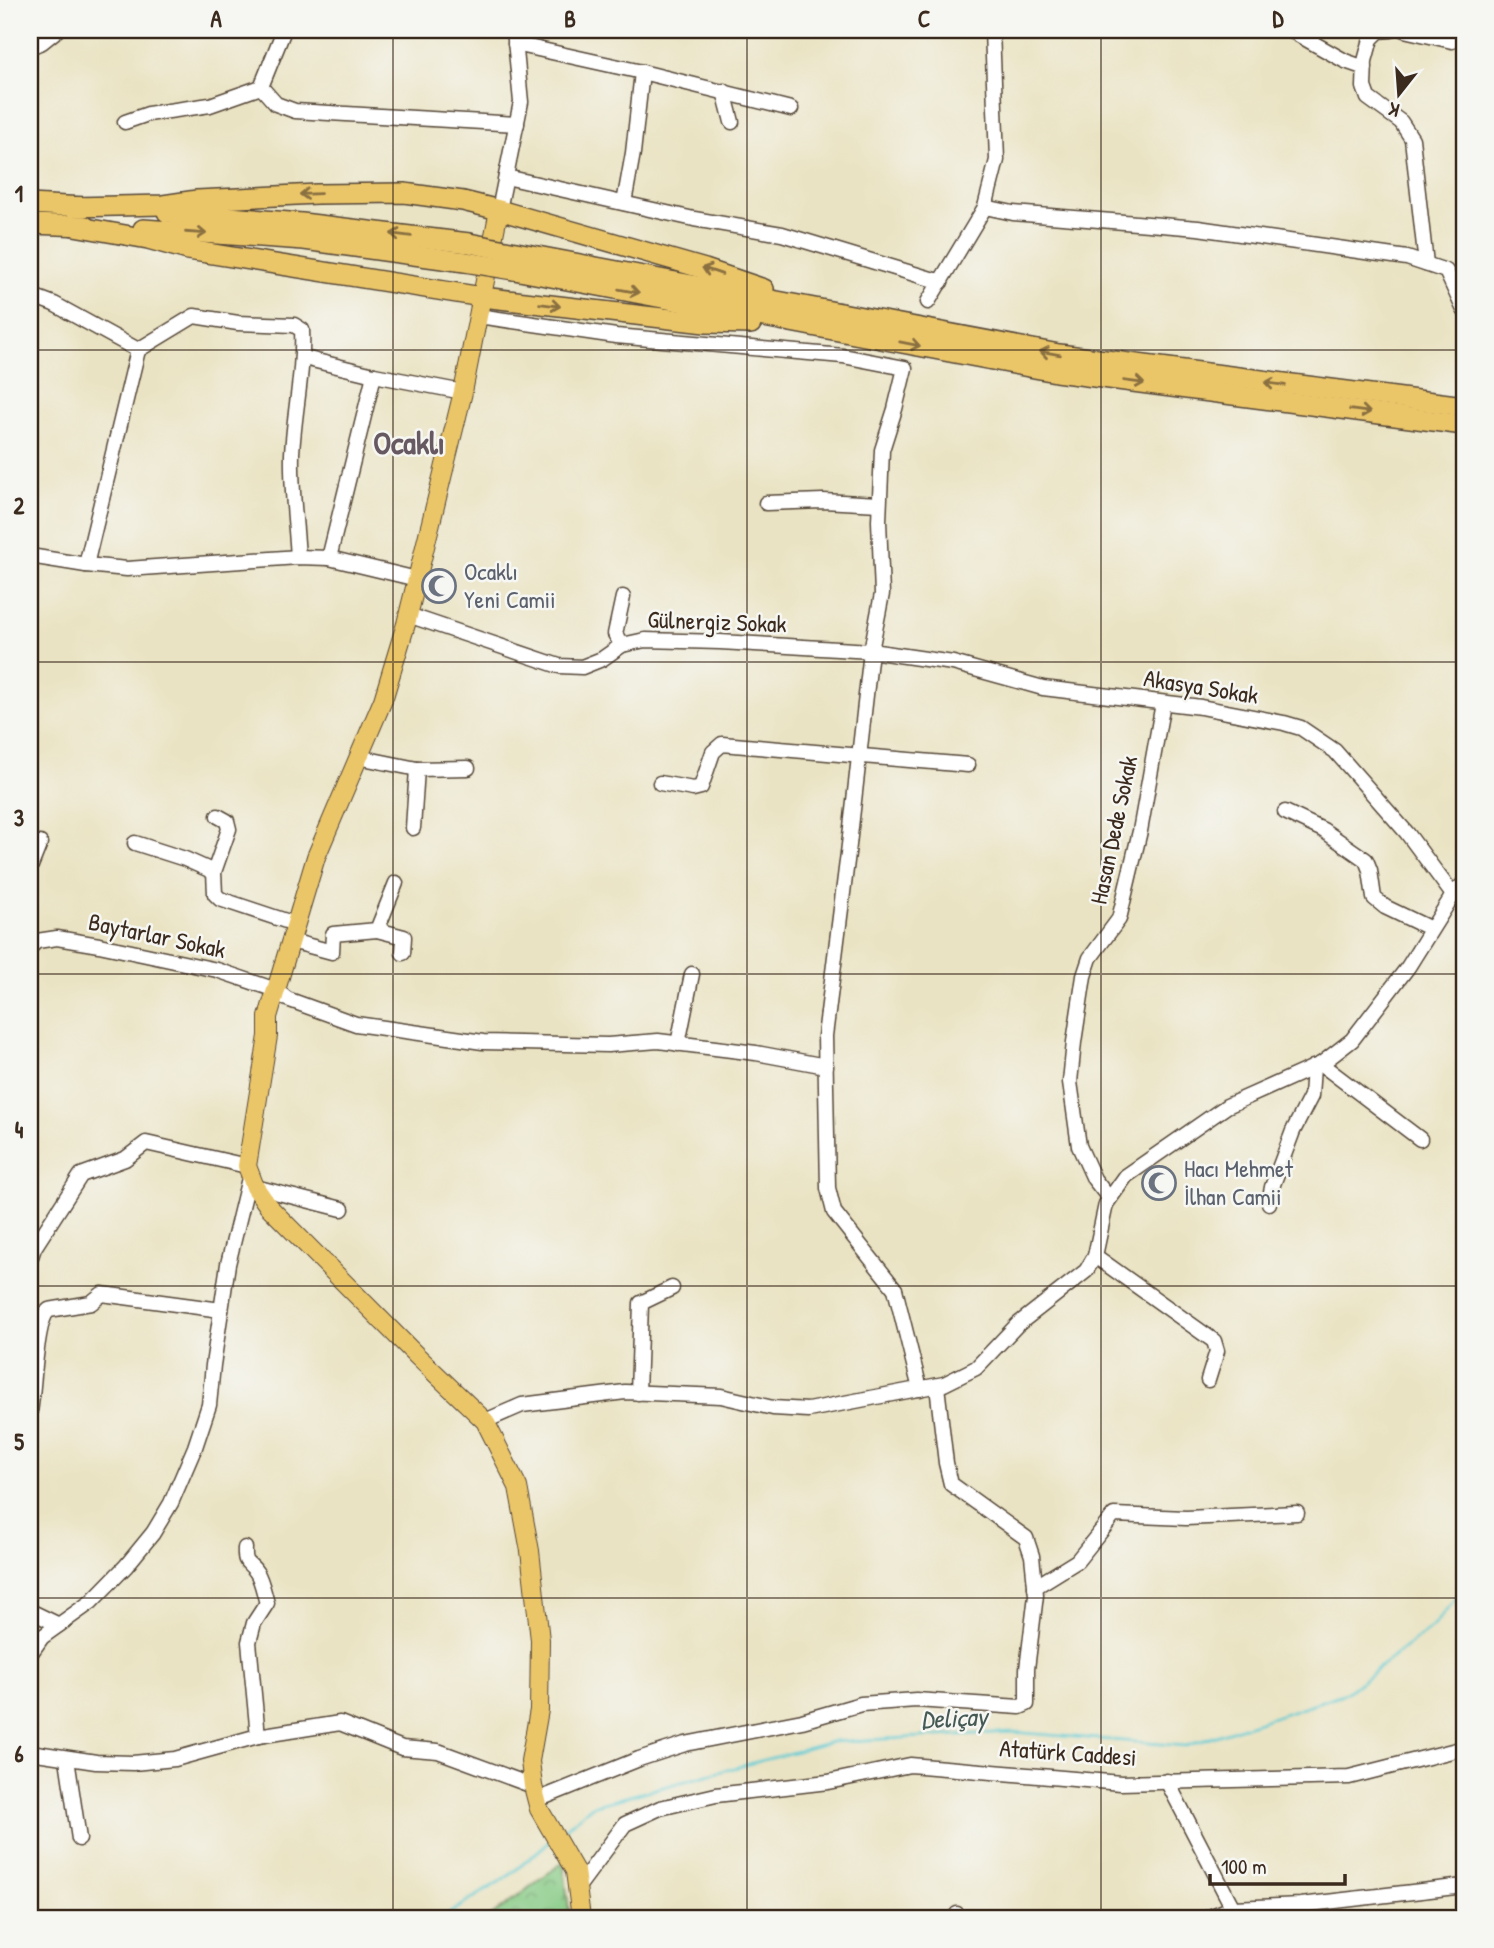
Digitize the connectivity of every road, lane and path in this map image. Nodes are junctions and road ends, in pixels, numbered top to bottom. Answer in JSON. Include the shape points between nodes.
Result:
{"nodes":[{"id":1,"x":57,"y":30,"type":"edge"},
{"id":2,"x":284,"y":30,"type":"edge"},
{"id":3,"x":992,"y":30,"type":"edge"},
{"id":4,"x":1290,"y":30,"type":"edge"},
{"id":5,"x":1391,"y":30,"type":"edge"},
{"id":6,"x":1404,"y":30,"type":"edge"},
{"id":7,"x":1455,"y":30,"type":"edge"},
{"id":8,"x":514,"y":37,"type":"edge"},
{"id":9,"x":30,"y":47,"type":"edge"},
{"id":10,"x":1365,"y":68,"type":"junction"},
{"id":11,"x":642,"y":72,"type":"junction"},
{"id":12,"x":261,"y":88,"type":"junction"},
{"id":13,"x":724,"y":91,"type":"junction"},
{"id":14,"x":791,"y":108,"type":"dead end"},
{"id":15,"x":125,"y":122,"type":"dead end"},
{"id":16,"x":732,"y":122,"type":"dead end"},
{"id":17,"x":517,"y":124,"type":"junction"},
{"id":18,"x":506,"y":177,"type":"junction"},
{"id":19,"x":624,"y":203,"type":"junction"},
{"id":20,"x":30,"y":204,"type":"edge"},
{"id":21,"x":985,"y":208,"type":"junction"},
{"id":22,"x":499,"y":210,"type":"junction"},
{"id":23,"x":73,"y":216,"type":"junction"},
{"id":24,"x":30,"y":224,"type":"edge"},
{"id":25,"x":1426,"y":264,"type":"junction"},
{"id":26,"x":941,"y":282,"type":"junction"},
{"id":27,"x":30,"y":295,"type":"edge"},
{"id":28,"x":928,"y":302,"type":"dead end"},
{"id":29,"x":480,"y":307,"type":"junction"},
{"id":30,"x":1464,"y":310,"type":"edge"},
{"id":31,"x":845,"y":323,"type":"junction"},
{"id":32,"x":138,"y":350,"type":"junction"},
{"id":33,"x":303,"y":358,"type":"junction"},
{"id":34,"x":374,"y":375,"type":"junction"},
{"id":35,"x":463,"y":392,"type":"junction"},
{"id":36,"x":1464,"y":406,"type":"edge"},
{"id":37,"x":1464,"y":425,"type":"edge"},
{"id":38,"x":765,"y":503,"type":"dead end"},
{"id":39,"x":879,"y":504,"type":"junction"},
{"id":40,"x":30,"y":556,"type":"edge"},
{"id":41,"x":298,"y":557,"type":"junction"},
{"id":42,"x":328,"y":558,"type":"junction"},
{"id":43,"x":86,"y":565,"type":"junction"},
{"id":44,"x":417,"y":579,"type":"junction"},
{"id":45,"x":623,"y":597,"type":"dead end"},
{"id":46,"x":408,"y":615,"type":"junction"},
{"id":47,"x":622,"y":645,"type":"junction"},
{"id":48,"x":871,"y":651,"type":"junction"},
{"id":49,"x":1163,"y":703,"type":"junction"},
{"id":50,"x":859,"y":755,"type":"junction"},
{"id":51,"x":358,"y":757,"type":"junction"},
{"id":52,"x":968,"y":765,"type":"dead end"},
{"id":53,"x":468,"y":768,"type":"dead end"},
{"id":54,"x":417,"y":769,"type":"junction"},
{"id":55,"x":660,"y":783,"type":"dead end"},
{"id":56,"x":1285,"y":812,"type":"dead end"},
{"id":57,"x":218,"y":816,"type":"dead end"},
{"id":58,"x":413,"y":828,"type":"dead end"},
{"id":59,"x":40,"y":843,"type":"dead end"},
{"id":60,"x":135,"y":843,"type":"dead end"},
{"id":61,"x":30,"y":868,"type":"edge"},
{"id":62,"x":215,"y":872,"type":"junction"},
{"id":63,"x":396,"y":883,"type":"dead end"},
{"id":64,"x":1464,"y":883,"type":"edge"},
{"id":65,"x":1453,"y":895,"type":"junction"},
{"id":66,"x":1431,"y":929,"type":"junction"},
{"id":67,"x":377,"y":930,"type":"junction"},
{"id":68,"x":293,"y":932,"type":"junction"},
{"id":69,"x":30,"y":947,"type":"edge"},
{"id":70,"x":403,"y":953,"type":"dead end"},
{"id":71,"x":692,"y":974,"type":"dead end"},
{"id":72,"x":276,"y":989,"type":"junction"},
{"id":73,"x":678,"y":1044,"type":"junction"},
{"id":74,"x":1317,"y":1065,"type":"junction"},
{"id":75,"x":826,"y":1066,"type":"junction"},
{"id":76,"x":1420,"y":1139,"type":"dead end"},
{"id":77,"x":251,"y":1176,"type":"junction"},
{"id":78,"x":1110,"y":1198,"type":"junction"},
{"id":79,"x":1269,"y":1203,"type":"dead end"},
{"id":80,"x":342,"y":1209,"type":"dead end"},
{"id":81,"x":1095,"y":1256,"type":"junction"},
{"id":82,"x":30,"y":1260,"type":"edge"},
{"id":83,"x":672,"y":1288,"type":"dead end"},
{"id":84,"x":221,"y":1310,"type":"junction"},
{"id":85,"x":1208,"y":1380,"type":"dead end"},
{"id":86,"x":937,"y":1386,"type":"junction"},
{"id":87,"x":920,"y":1389,"type":"junction"},
{"id":88,"x":638,"y":1393,"type":"junction"},
{"id":89,"x":30,"y":1412,"type":"edge"},
{"id":90,"x":485,"y":1421,"type":"junction"},
{"id":91,"x":1297,"y":1513,"type":"dead end"},
{"id":92,"x":245,"y":1548,"type":"dead end"},
{"id":93,"x":1035,"y":1587,"type":"junction"},
{"id":94,"x":30,"y":1611,"type":"edge"},
{"id":95,"x":59,"y":1625,"type":"junction"},
{"id":96,"x":30,"y":1654,"type":"edge"},
{"id":97,"x":258,"y":1736,"type":"junction"},
{"id":98,"x":1464,"y":1748,"type":"edge"},
{"id":99,"x":30,"y":1752,"type":"edge"},
{"id":100,"x":67,"y":1759,"type":"junction"},
{"id":101,"x":1167,"y":1781,"type":"junction"},
{"id":102,"x":536,"y":1798,"type":"junction"},
{"id":103,"x":79,"y":1839,"type":"dead end"},
{"id":104,"x":1464,"y":1886,"type":"edge"},
{"id":105,"x":578,"y":1887,"type":"junction"},
{"id":106,"x":1235,"y":1913,"type":"edge"},
{"id":107,"x":582,"y":1918,"type":"edge"},
{"id":108,"x":1207,"y":1918,"type":"edge"}],
"edges":[{"from":1,"to":9,"type":"street"},
{"from":2,"to":12,"type":"street"},
{"from":3,"to":21,"type":"street","via":[[997,160]]},
{"from":4,"to":10,"type":"street"},
{"from":5,"to":10,"type":"street","via":[[1380,31],[1371,39]]},
{"from":6,"to":7,"type":"street","via":[[1452,41]]},
{"from":8,"to":11,"type":"street"},
{"from":8,"to":17,"type":"street","via":[[521,102]]},
{"from":10,"to":25,"type":"street","via":[[1368,98],[1401,122],[1412,139]]},
{"from":11,"to":13,"type":"street"},
{"from":11,"to":19,"type":"street"},
{"from":12,"to":15,"type":"street","via":[[210,105]]},
{"from":12,"to":17,"type":"street","via":[[276,104],[295,111]]},
{"from":13,"to":14,"type":"street"},
{"from":13,"to":16,"type":"street"},
{"from":17,"to":18,"type":"street"},
{"from":18,"to":19,"type":"street"},
{"from":18,"to":22,"type":"street"},
{"from":19,"to":26,"type":"street","via":[[782,234]]},
{"from":20,"to":23,"type":"highway"},
{"from":21,"to":25,"type":"street","via":[[1198,228]]},
{"from":21,"to":26,"type":"street"},
{"from":22,"to":23,"type":"highway","one_way":true,"via":[[404,193],[317,194],[197,200]]},
{"from":22,"to":29,"type":"main road"},
{"from":31,"to":22,"type":"highway","one_way":true,"via":[[705,269]]},
{"from":23,"to":24,"type":"highway"},
{"from":23,"to":29,"type":"highway","via":[[188,250]]},
{"from":23,"to":31,"type":"highway","bridge":true,"via":[[302,223]]},
{"from":25,"to":30,"type":"street","via":[[1446,271]]},
{"from":26,"to":28,"type":"street"},
{"from":27,"to":32,"type":"street"},
{"from":29,"to":31,"type":"highway","one_way":true,"via":[[705,323]]},
{"from":29,"to":35,"type":"main road"},
{"from":29,"to":39,"type":"street","via":[[616,337],[843,356],[905,368],[882,450]]},
{"from":36,"to":31,"type":"highway","one_way":true},
{"from":31,"to":37,"type":"highway","one_way":true,"via":[[1056,372]]},
{"from":32,"to":33,"type":"street","via":[[194,316],[295,325],[302,330]]},
{"from":32,"to":43,"type":"street"},
{"from":33,"to":34,"type":"street"},
{"from":33,"to":41,"type":"street","via":[[292,457]]},
{"from":34,"to":35,"type":"street"},
{"from":34,"to":42,"type":"street"},
{"from":35,"to":44,"type":"main road"},
{"from":38,"to":39,"type":"street"},
{"from":39,"to":48,"type":"street","via":[[882,594]]},
{"from":40,"to":43,"type":"street"},
{"from":41,"to":42,"type":"street"},
{"from":41,"to":43,"type":"street","via":[[127,569]]},
{"from":42,"to":44,"type":"street"},
{"from":44,"to":46,"type":"main road"},
{"from":45,"to":47,"type":"street","via":[[615,634]]},
{"from":46,"to":47,"type":"street","name":"Gülnergiz Sokak","via":[[559,666],[582,667]]},
{"from":46,"to":51,"type":"main road","via":[[383,700]]},
{"from":47,"to":48,"type":"street","name":"Gülnergiz Sokak","via":[[645,640]]},
{"from":48,"to":49,"type":"street","name":"Akasya Sokak","via":[[953,663],[1042,688]]},
{"from":48,"to":50,"type":"street"},
{"from":49,"to":65,"type":"street","name":"Akasya Sokak","via":[[1301,728],[1335,751],[1407,833]]},
{"from":49,"to":78,"type":"street","name":"Hasan Dede Sokak","via":[[1119,919],[1090,958],[1074,1042],[1070,1082],[1079,1146],[1094,1179]]},
{"from":50,"to":52,"type":"street"},
{"from":50,"to":55,"type":"street","via":[[722,744],[713,752],[701,788]]},
{"from":50,"to":75,"type":"street","via":[[825,1036]]},
{"from":51,"to":54,"type":"street"},
{"from":51,"to":68,"type":"main road","via":[[316,857]]},
{"from":53,"to":54,"type":"street"},
{"from":54,"to":58,"type":"street"},
{"from":56,"to":66,"type":"street","via":[[1323,830],[1366,860],[1374,898],[1385,908]]},
{"from":57,"to":62,"type":"street","via":[[227,821],[229,829]]},
{"from":59,"to":61,"type":"street"},
{"from":60,"to":62,"type":"street"},
{"from":62,"to":68,"type":"street","via":[[215,894],[220,899]]},
{"from":63,"to":67,"type":"street"},
{"from":64,"to":65,"type":"street"},
{"from":65,"to":66,"type":"street"},
{"from":66,"to":74,"type":"street","via":[[1352,1040]]},
{"from":67,"to":68,"type":"street","via":[[333,934],[332,952]]},
{"from":67,"to":70,"type":"street","via":[[404,937]]},
{"from":68,"to":72,"type":"main road"},
{"from":69,"to":72,"type":"street","name":"Baytarlar Sokak","via":[[57,938],[99,945]]},
{"from":71,"to":73,"type":"street"},
{"from":72,"to":73,"type":"street","name":"Baytarlar Sokak","via":[[287,999],[356,1024],[483,1042]]},
{"from":72,"to":77,"type":"main road","via":[[268,1017]]},
{"from":73,"to":75,"type":"street","name":"Baytarlar Sokak","via":[[756,1052]]},
{"from":74,"to":76,"type":"street"},
{"from":74,"to":78,"type":"street","via":[[1227,1106],[1126,1176]]},
{"from":74,"to":79,"type":"street","via":[[1311,1097],[1293,1130]]},
{"from":75,"to":87,"type":"street","via":[[828,1188],[834,1212],[895,1289]]},
{"from":77,"to":80,"type":"street"},
{"from":77,"to":82,"type":"street","via":[[146,1143],[125,1159],[81,1175]]},
{"from":77,"to":84,"type":"street"},
{"from":77,"to":90,"type":"main road","via":[[277,1215]]},
{"from":78,"to":81,"type":"street"},
{"from":81,"to":85,"type":"street","via":[[1214,1342],[1217,1351]]},
{"from":81,"to":86,"type":"street","via":[[1086,1271],[1017,1325],[976,1368]]},
{"from":83,"to":88,"type":"street","via":[[641,1303]]},
{"from":84,"to":89,"type":"street","via":[[102,1294],[91,1303],[49,1310],[37,1342]]},
{"from":84,"to":95,"type":"street","via":[[209,1405],[171,1503],[125,1566],[91,1602]]},
{"from":86,"to":87,"type":"street"},
{"from":86,"to":93,"type":"street","via":[[951,1484],[1026,1538]]},
{"from":87,"to":88,"type":"street","via":[[808,1410],[773,1408],[721,1396]]},
{"from":88,"to":90,"type":"street","via":[[522,1405]]},
{"from":90,"to":102,"type":"main road","via":[[518,1487],[530,1551],[540,1640],[540,1710],[530,1761]]},
{"from":91,"to":93,"type":"street","via":[[1186,1518],[1114,1515],[1077,1562]]},
{"from":92,"to":97,"type":"street","via":[[244,1559],[257,1572],[267,1603],[249,1642]]},
{"from":93,"to":102,"type":"street","via":[[1027,1704],[1020,1707],[916,1700],[861,1704],[802,1721],[685,1744]]},
{"from":94,"to":95,"type":"street"},
{"from":95,"to":96,"type":"street","via":[[42,1637]]},
{"from":97,"to":100,"type":"street","via":[[175,1759],[133,1763]]},
{"from":97,"to":102,"type":"street","via":[[340,1723],[402,1748],[438,1751]]},
{"from":98,"to":101,"type":"street","name":"Atatürk Caddesi","via":[[1349,1777]]},
{"from":99,"to":100,"type":"street"},
{"from":100,"to":103,"type":"street"},
{"from":101,"to":105,"type":"street","name":"Atatürk Caddesi","via":[[1121,1783],[910,1765],[828,1782],[716,1795],[660,1808],[625,1824]]},
{"from":101,"to":106,"type":"street"},
{"from":102,"to":105,"type":"main road","via":[[569,1858]]},
{"from":104,"to":106,"type":"street"},
{"from":105,"to":107,"type":"main road"},
{"from":106,"to":108,"type":"street"}]}
